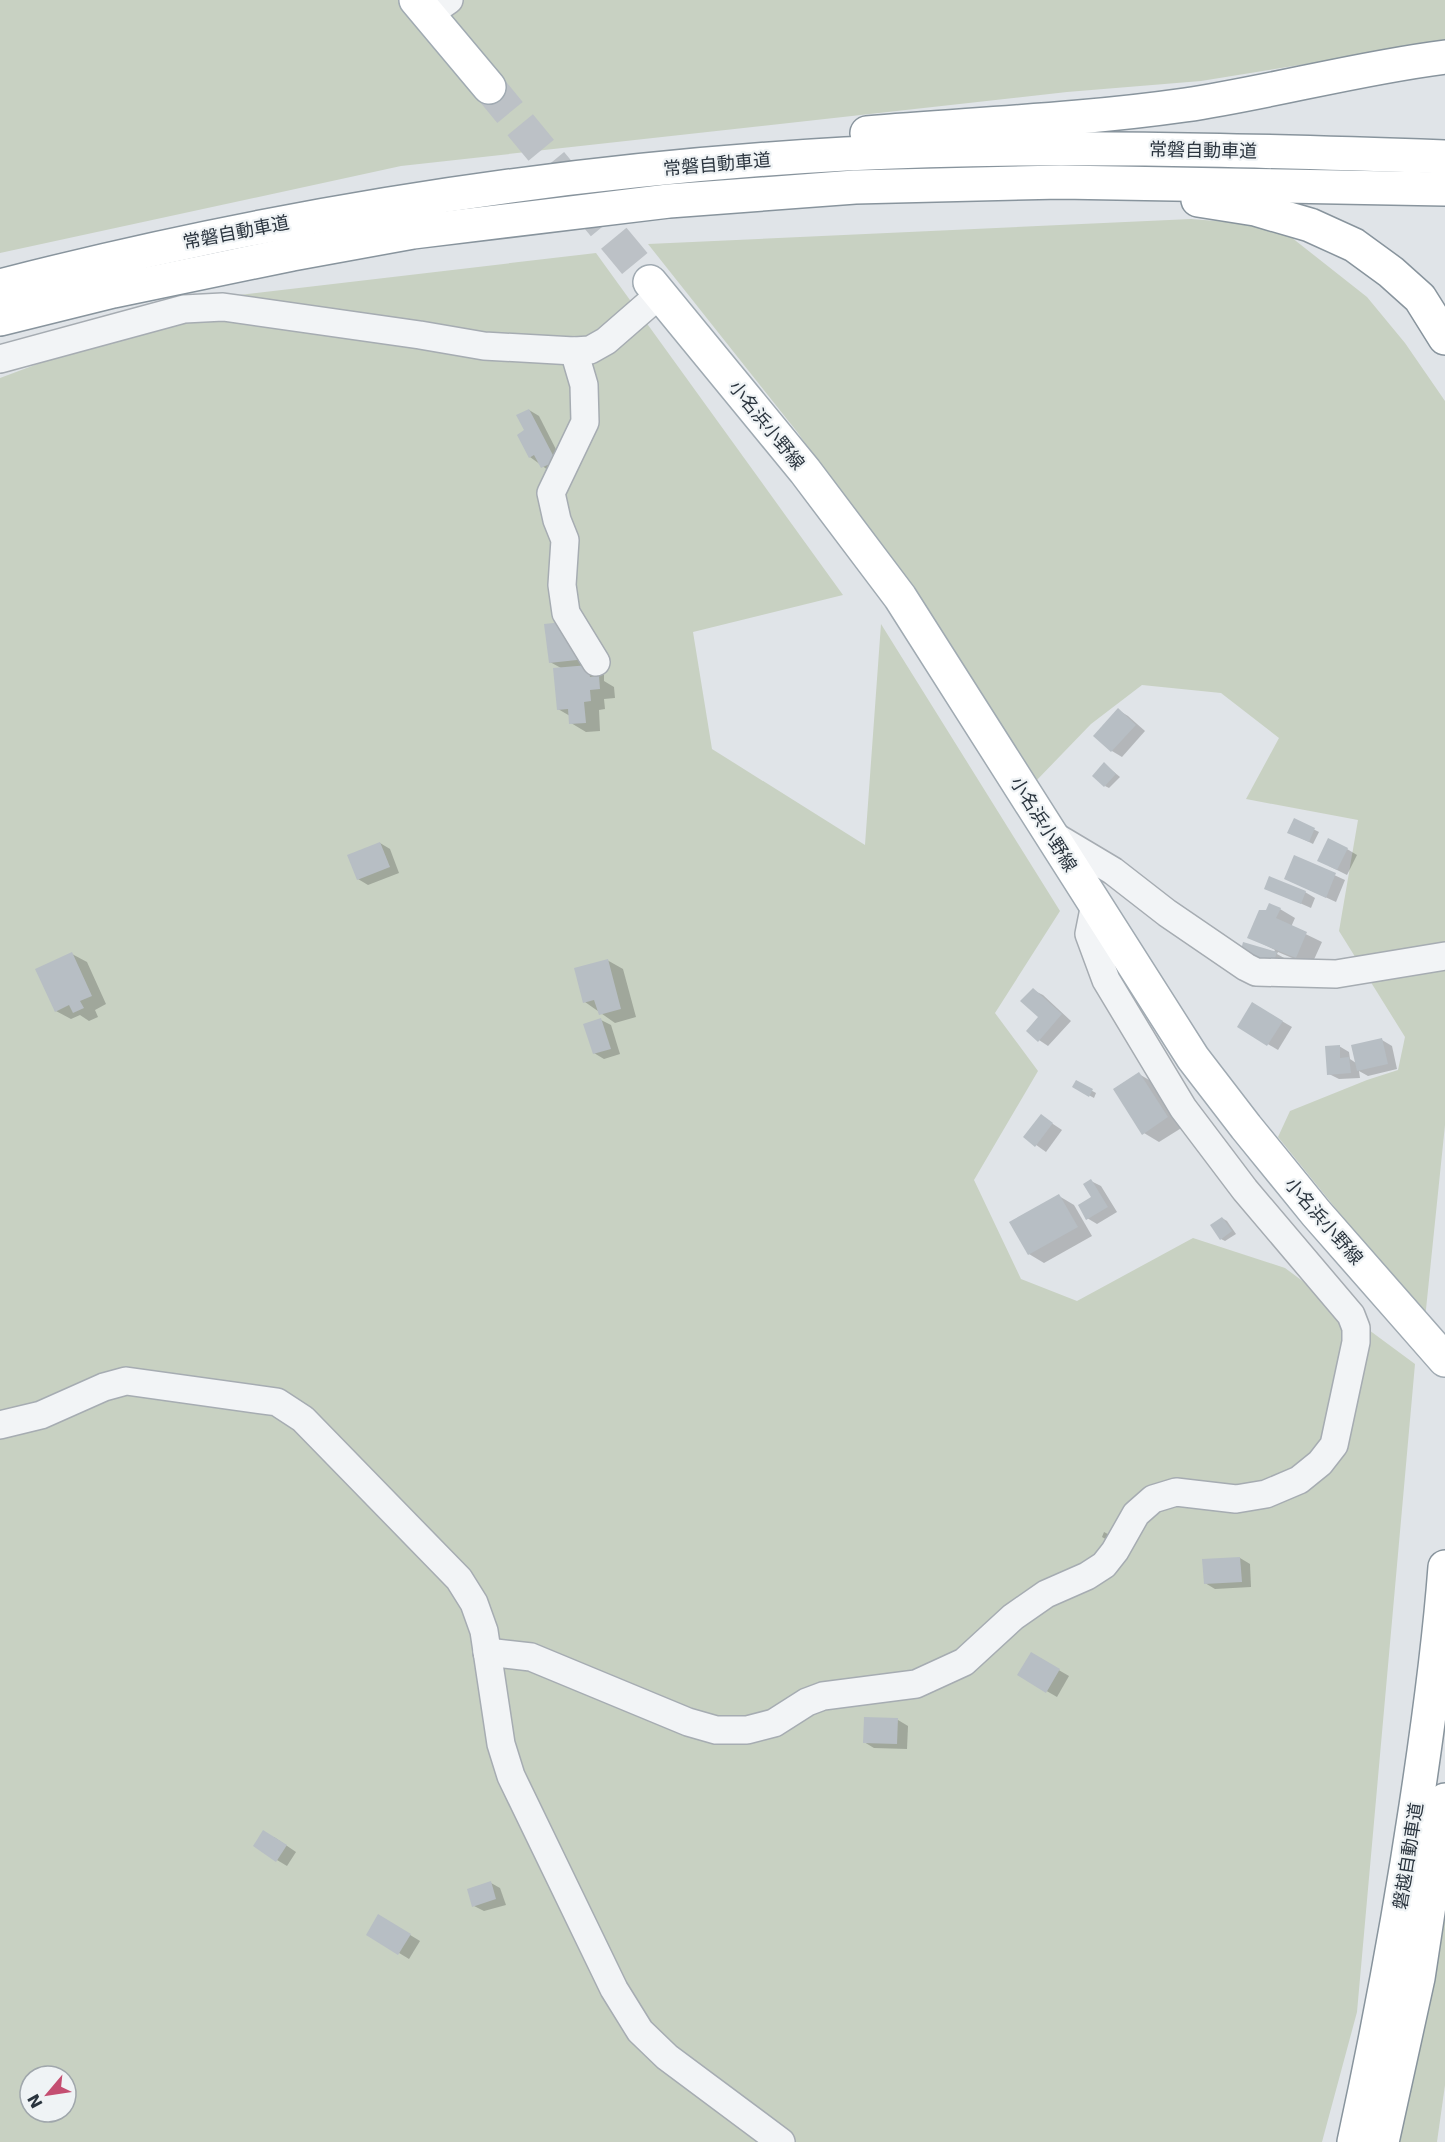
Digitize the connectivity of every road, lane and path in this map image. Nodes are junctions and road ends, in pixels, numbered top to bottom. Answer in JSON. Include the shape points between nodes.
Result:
{"nodes":[{"id":1,"x":431,"y":5,"type":"edge"},
{"id":2,"x":1445,"y":57,"type":"edge"},
{"id":3,"x":489,"y":87,"type":"tunnel mouth"},
{"id":4,"x":1445,"y":157,"type":"edge"},
{"id":5,"x":575,"y":178,"type":"junction"},
{"id":6,"x":1445,"y":189,"type":"edge"},
{"id":7,"x":761,"y":193,"type":"junction"},
{"id":8,"x":0,"y":286,"type":"edge"},
{"id":9,"x":655,"y":288,"type":"joint"},
{"id":10,"x":0,"y":319,"type":"edge"},
{"id":11,"x":1445,"y":338,"type":"edge"},
{"id":12,"x":574,"y":351,"type":"junction"},
{"id":13,"x":0,"y":359,"type":"edge"},
{"id":14,"x":596,"y":662,"type":"dead end"},
{"id":15,"x":1050,"y":833,"type":"junction"},
{"id":16,"x":1095,"y":904,"type":"junction"},
{"id":17,"x":1445,"y":956,"type":"edge"},
{"id":18,"x":1445,"y":1360,"type":"edge"},
{"id":19,"x":0,"y":1425,"type":"edge"},
{"id":20,"x":1445,"y":1567,"type":"edge"},
{"id":21,"x":487,"y":1652,"type":"junction"},
{"id":22,"x":1445,"y":1800,"type":"edge"},
{"id":23,"x":781,"y":2142,"type":"edge"},
{"id":24,"x":1354,"y":2142,"type":"edge"},
{"id":25,"x":1382,"y":2142,"type":"edge"}],
"edges":[{"from":1,"to":3,"type":"main road"},
{"from":2,"to":5,"type":"main road","via":[[1185,105],[754,145],[655,159]]},
{"from":4,"to":5,"type":"main road","name":"常磐自動車道","via":[[1054,148],[845,154]]},
{"from":5,"to":8,"type":"main road","name":"常磐自動車道","via":[[401,201],[198,238]]},
{"from":6,"to":7,"type":"main road","name":"常磐自動車道","via":[[1061,182]]},
{"from":7,"to":10,"type":"main road","name":"常磐自動車道","via":[[624,205],[413,232],[145,284]]},
{"from":7,"to":11,"type":"main road","via":[[855,203],[1179,198],[1256,209],[1310,225],[1354,245],[1420,297]]},
{"from":9,"to":12,"type":"street","via":[[606,341],[590,350]]},
{"from":9,"to":15,"type":"main road","name":"小名浜小野線","via":[[805,471],[900,597]]},
{"from":12,"to":13,"type":"street","via":[[484,346],[223,307],[184,309]]},
{"from":12,"to":14,"type":"street","via":[[584,385],[585,422],[551,493],[565,540],[562,585],[566,613]]},
{"from":15,"to":16,"type":"main road","name":"小名浜小野線"},
{"from":15,"to":17,"type":"street","via":[[1113,871],[1167,913],[1256,972],[1336,974]]},
{"from":16,"to":18,"type":"main road","name":"小名浜小野線","via":[[1193,1058],[1239,1119]]},
{"from":16,"to":21,"type":"street","via":[[1089,934],[1106,980],[1183,1108],[1245,1190],[1351,1315],[1356,1342],[1334,1445],[1320,1463],[1299,1480],[1266,1494],[1236,1499],[1176,1492],[1153,1499],[1136,1514],[1104,1565],[1046,1593],[1012,1617],[964,1662],[916,1684],[823,1696],[774,1723],[747,1730],[716,1730],[688,1722],[531,1657]]},
{"from":19,"to":21,"type":"street","via":[[41,1415],[126,1381],[277,1402],[303,1419],[459,1579],[474,1603]]},
{"from":20,"to":24,"type":"main road","name":"磐越自動車道","via":[[1403,1888]]},
{"from":21,"to":23,"type":"street","via":[[501,1744],[510,1776],[614,1989],[640,2031],[667,2057]]},
{"from":22,"to":25,"type":"main road","name":"磐越自動車道","via":[[1418,1978]]}]}
